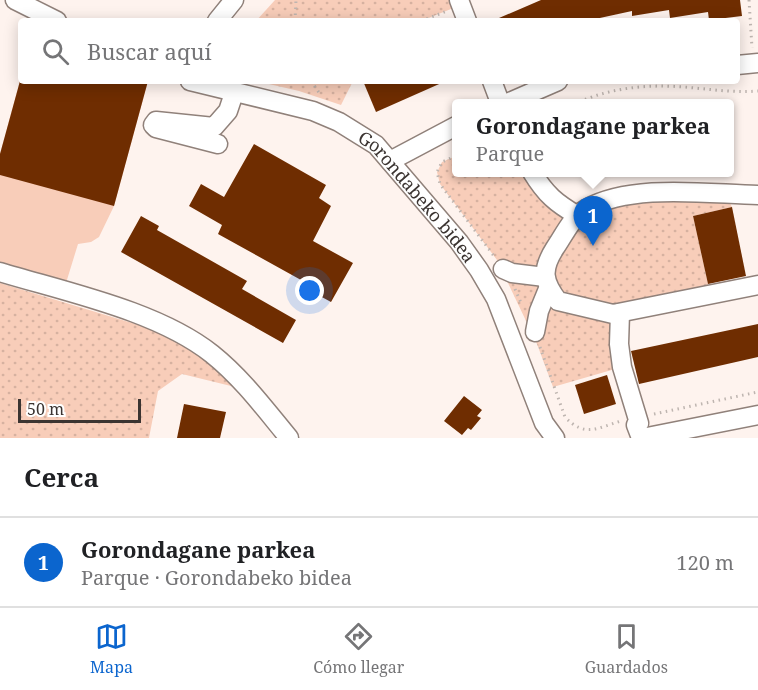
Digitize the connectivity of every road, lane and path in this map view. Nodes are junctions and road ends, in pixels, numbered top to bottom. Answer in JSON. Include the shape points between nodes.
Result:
{"nodes":[{"id":1,"x":15,"y":0,"type":"edge"},
{"id":2,"x":234,"y":0,"type":"edge"},
{"id":3,"x":296,"y":0,"type":"edge"},
{"id":4,"x":459,"y":0,"type":"edge"},
{"id":5,"x":749,"y":0,"type":"edge"},
{"id":6,"x":51,"y":18,"type":"edge"},
{"id":7,"x":219,"y":18,"type":"edge"},
{"id":8,"x":295,"y":18,"type":"edge"},
{"id":9,"x":466,"y":18,"type":"edge"},
{"id":10,"x":755,"y":58,"type":"edge"},
{"id":11,"x":740,"y":64,"type":"edge"},
{"id":12,"x":201,"y":84,"type":"edge"},
{"id":13,"x":313,"y":84,"type":"edge"},
{"id":14,"x":544,"y":84,"type":"edge"},
{"id":15,"x":758,"y":91,"type":"edge"},
{"id":16,"x":234,"y":93,"type":"junction"},
{"id":17,"x":498,"y":94,"type":"edge"},
{"id":18,"x":321,"y":96,"type":"dead end"},
{"id":19,"x":585,"y":99,"type":"edge"},
{"id":20,"x":452,"y":128,"type":"edge"},
{"id":21,"x":218,"y":144,"type":"dead end"},
{"id":22,"x":452,"y":158,"type":"edge"},
{"id":23,"x":390,"y":161,"type":"junction"},
{"id":24,"x":535,"y":177,"type":"edge"},
{"id":25,"x":758,"y":195,"type":"edge"},
{"id":26,"x":578,"y":216,"type":"junction"},
{"id":27,"x":503,"y":269,"type":"junction"},
{"id":28,"x":0,"y":272,"type":"edge"},
{"id":29,"x":547,"y":283,"type":"junction"},
{"id":30,"x":758,"y":285,"type":"edge"},
{"id":31,"x":620,"y":313,"type":"junction"},
{"id":32,"x":535,"y":332,"type":"joint"},
{"id":33,"x":758,"y":415,"type":"edge"},
{"id":34,"x":544,"y":430,"type":"edge"},
{"id":35,"x":289,"y":438,"type":"edge"},
{"id":36,"x":555,"y":438,"type":"edge"},
{"id":37,"x":642,"y":438,"type":"edge"}],
"edges":[{"from":1,"to":6,"type":"street"},
{"from":2,"to":7,"type":"street"},
{"from":3,"to":8,"type":"path"},
{"from":4,"to":9,"type":"street"},
{"from":5,"to":10,"type":"path"},
{"from":10,"to":11,"type":"street"},
{"from":12,"to":16,"type":"street","name":"Gorondabeko bidea"},
{"from":13,"to":18,"type":"path"},
{"from":14,"to":17,"type":"street"},
{"from":15,"to":19,"type":"path","via":[[623,87]]},
{"from":16,"to":21,"type":"street","via":[[228,111],[214,127],[169,122],[153,125]]},
{"from":16,"to":23,"type":"street","name":"Gorondabeko bidea","via":[[313,111],[339,122],[376,146]]},
{"from":20,"to":23,"type":"street"},
{"from":22,"to":27,"type":"path","via":[[442,162],[437,172],[440,184]]},
{"from":23,"to":34,"type":"street","name":"Gorondabeko bidea","via":[[459,242],[496,298]]},
{"from":24,"to":26,"type":"street","via":[[557,204]]},
{"from":25,"to":26,"type":"street","via":[[649,192],[617,197],[585,209]]},
{"from":26,"to":29,"type":"street","via":[[548,260]]},
{"from":27,"to":29,"type":"street"},
{"from":27,"to":32,"type":"path"},
{"from":28,"to":35,"type":"street","via":[[167,325],[231,370]]},
{"from":29,"to":31,"type":"street","via":[[558,302]]},
{"from":29,"to":32,"type":"street"},
{"from":30,"to":31,"type":"street"},
{"from":31,"to":37,"type":"street","via":[[622,367]]},
{"from":33,"to":37,"type":"street"},
{"from":34,"to":36,"type":"street","name":"Gorondabeko bidea"}]}
